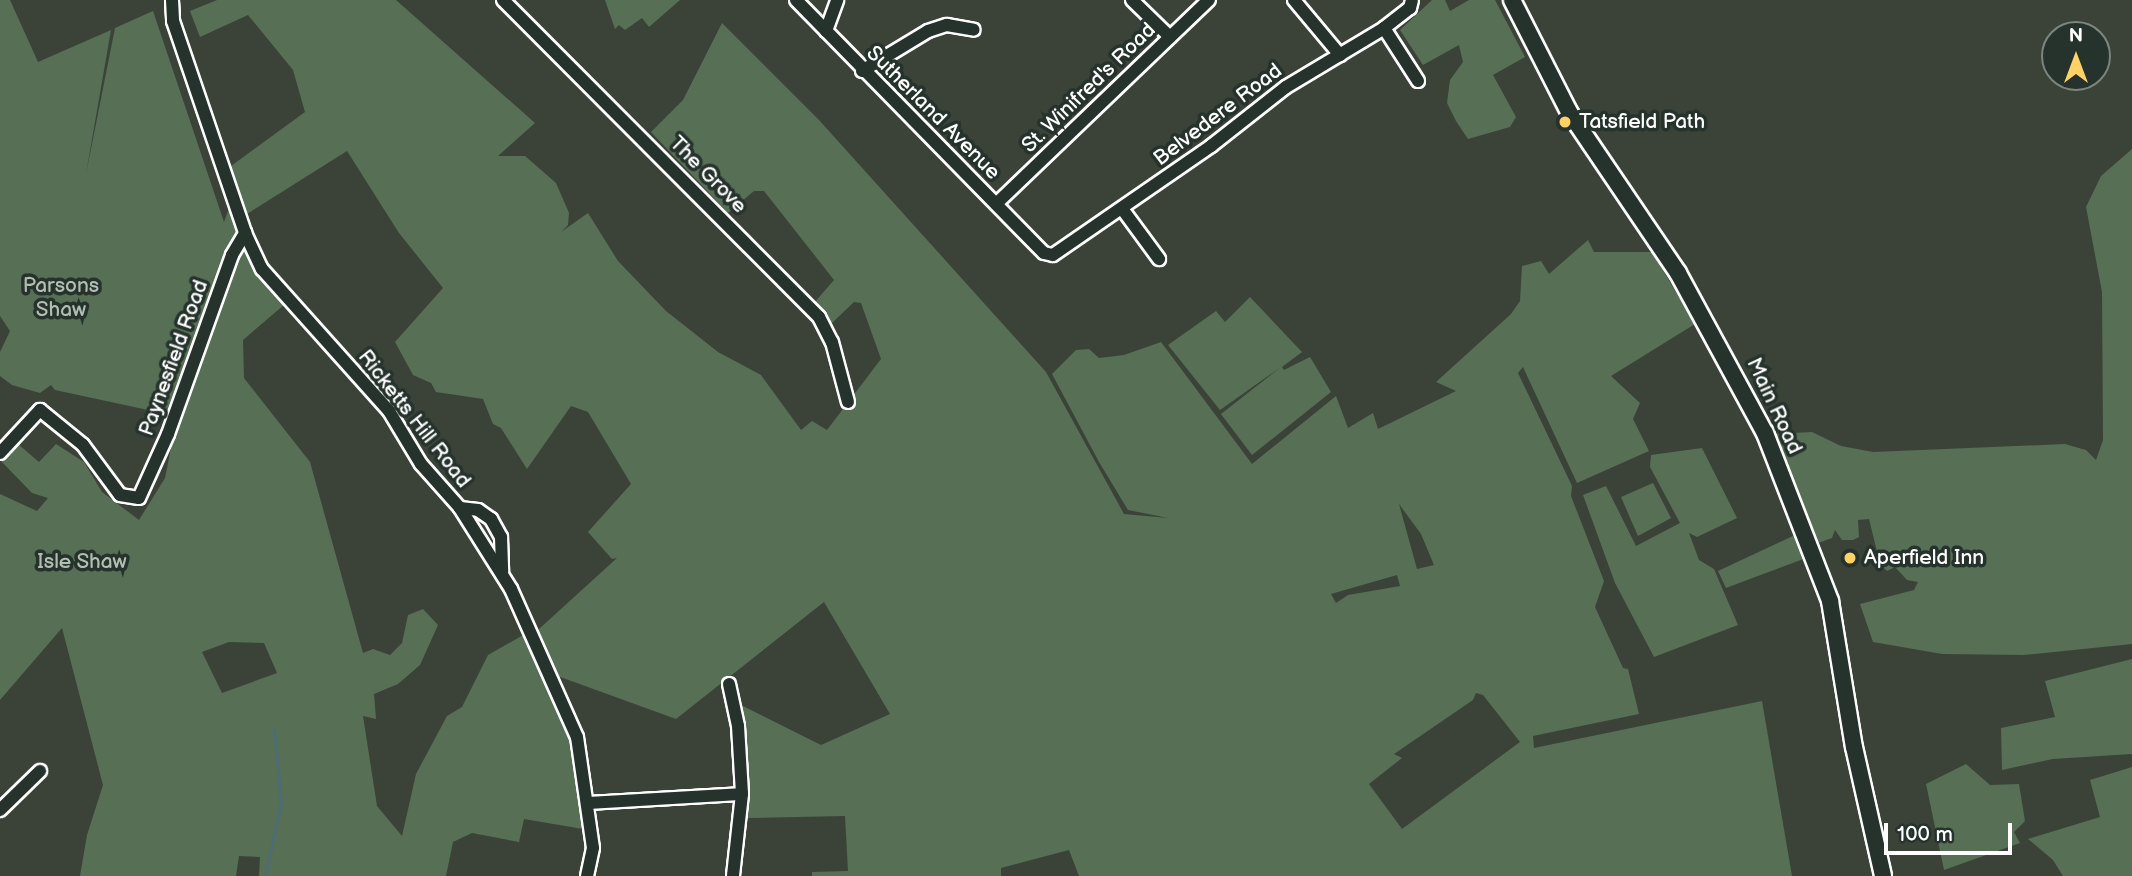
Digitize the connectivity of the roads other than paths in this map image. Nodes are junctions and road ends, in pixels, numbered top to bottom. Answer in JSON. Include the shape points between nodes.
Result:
{"nodes":[{"id":1,"x":172,"y":0,"type":"edge"},
{"id":2,"x":503,"y":0,"type":"edge"},
{"id":3,"x":796,"y":0,"type":"edge"},
{"id":4,"x":836,"y":0,"type":"edge"},
{"id":5,"x":1132,"y":0,"type":"edge"},
{"id":6,"x":1209,"y":0,"type":"edge"},
{"id":7,"x":1294,"y":0,"type":"edge"},
{"id":8,"x":1412,"y":0,"type":"edge"},
{"id":9,"x":1512,"y":0,"type":"edge"},
{"id":10,"x":1384,"y":28,"type":"junction"},
{"id":11,"x":974,"y":30,"type":"dead end"},
{"id":12,"x":827,"y":32,"type":"junction"},
{"id":13,"x":1170,"y":37,"type":"junction"},
{"id":14,"x":1340,"y":55,"type":"junction"},
{"id":15,"x":862,"y":71,"type":"junction"},
{"id":16,"x":1418,"y":81,"type":"dead end"},
{"id":17,"x":996,"y":204,"type":"junction"},
{"id":18,"x":1123,"y":210,"type":"junction"},
{"id":19,"x":245,"y":233,"type":"junction"},
{"id":20,"x":1044,"y":253,"type":"joint"},
{"id":21,"x":1159,"y":259,"type":"dead end"},
{"id":22,"x":848,"y":402,"type":"dead end"},
{"id":23,"x":0,"y":453,"type":"edge"},
{"id":24,"x":460,"y":508,"type":"junction"},
{"id":25,"x":502,"y":576,"type":"junction"},
{"id":26,"x":729,"y":684,"type":"dead end"},
{"id":27,"x":40,"y":771,"type":"dead end"},
{"id":28,"x":742,"y":794,"type":"junction"},
{"id":29,"x":590,"y":803,"type":"junction"},
{"id":30,"x":0,"y":810,"type":"edge"},
{"id":31,"x":587,"y":876,"type":"edge"},
{"id":32,"x":733,"y":876,"type":"edge"},
{"id":33,"x":1883,"y":876,"type":"edge"}],
"edges":[{"from":1,"to":19,"type":"street","name":"Ricketts Hill Road","via":[[173,21]]},
{"from":2,"to":22,"type":"street","name":"The Grove","via":[[819,317],[832,342]]},
{"from":3,"to":12,"type":"street","name":"Sutherland Avenue"},
{"from":4,"to":12,"type":"street"},
{"from":5,"to":13,"type":"street"},
{"from":6,"to":13,"type":"street","name":"St. Winifred's Road"},
{"from":7,"to":14,"type":"street"},
{"from":8,"to":10,"type":"street","name":"Belvedere Road","via":[[1410,8]]},
{"from":9,"to":33,"type":"main road","name":"Main Road","via":[[1569,112],[1678,272],[1765,433],[1830,601],[1854,747]]},
{"from":10,"to":14,"type":"street","name":"Belvedere Road"},
{"from":10,"to":16,"type":"street"},
{"from":11,"to":15,"type":"street","via":[[947,24]]},
{"from":12,"to":15,"type":"street","name":"Sutherland Avenue"},
{"from":13,"to":17,"type":"street","name":"St. Winifred's Road"},
{"from":14,"to":18,"type":"street","name":"Belvedere Road","via":[[1286,87]]},
{"from":15,"to":17,"type":"street","name":"Sutherland Avenue"},
{"from":17,"to":20,"type":"street","name":"Sutherland Avenue"},
{"from":18,"to":20,"type":"street","name":"Belvedere Road","via":[[1060,253]]},
{"from":18,"to":21,"type":"street"},
{"from":19,"to":23,"type":"street","name":"Paynesfield Road","via":[[232,255],[168,434],[139,498],[120,495],[83,445],[40,410]]},
{"from":19,"to":24,"type":"street","name":"Ricketts Hill Road","via":[[262,269],[358,372],[389,411],[421,464]]},
{"from":24,"to":25,"type":"street","name":"Ricketts Hill Road"},
{"from":24,"to":25,"type":"street","via":[[478,510],[491,519],[501,537]]},
{"from":25,"to":29,"type":"street","name":"Ricketts Hill Road","via":[[577,737]]},
{"from":26,"to":28,"type":"street"},
{"from":27,"to":30,"type":"street"},
{"from":28,"to":29,"type":"street"},
{"from":28,"to":32,"type":"street"},
{"from":29,"to":31,"type":"street","name":"Ricketts Hill Road","via":[[593,848]]}]}
